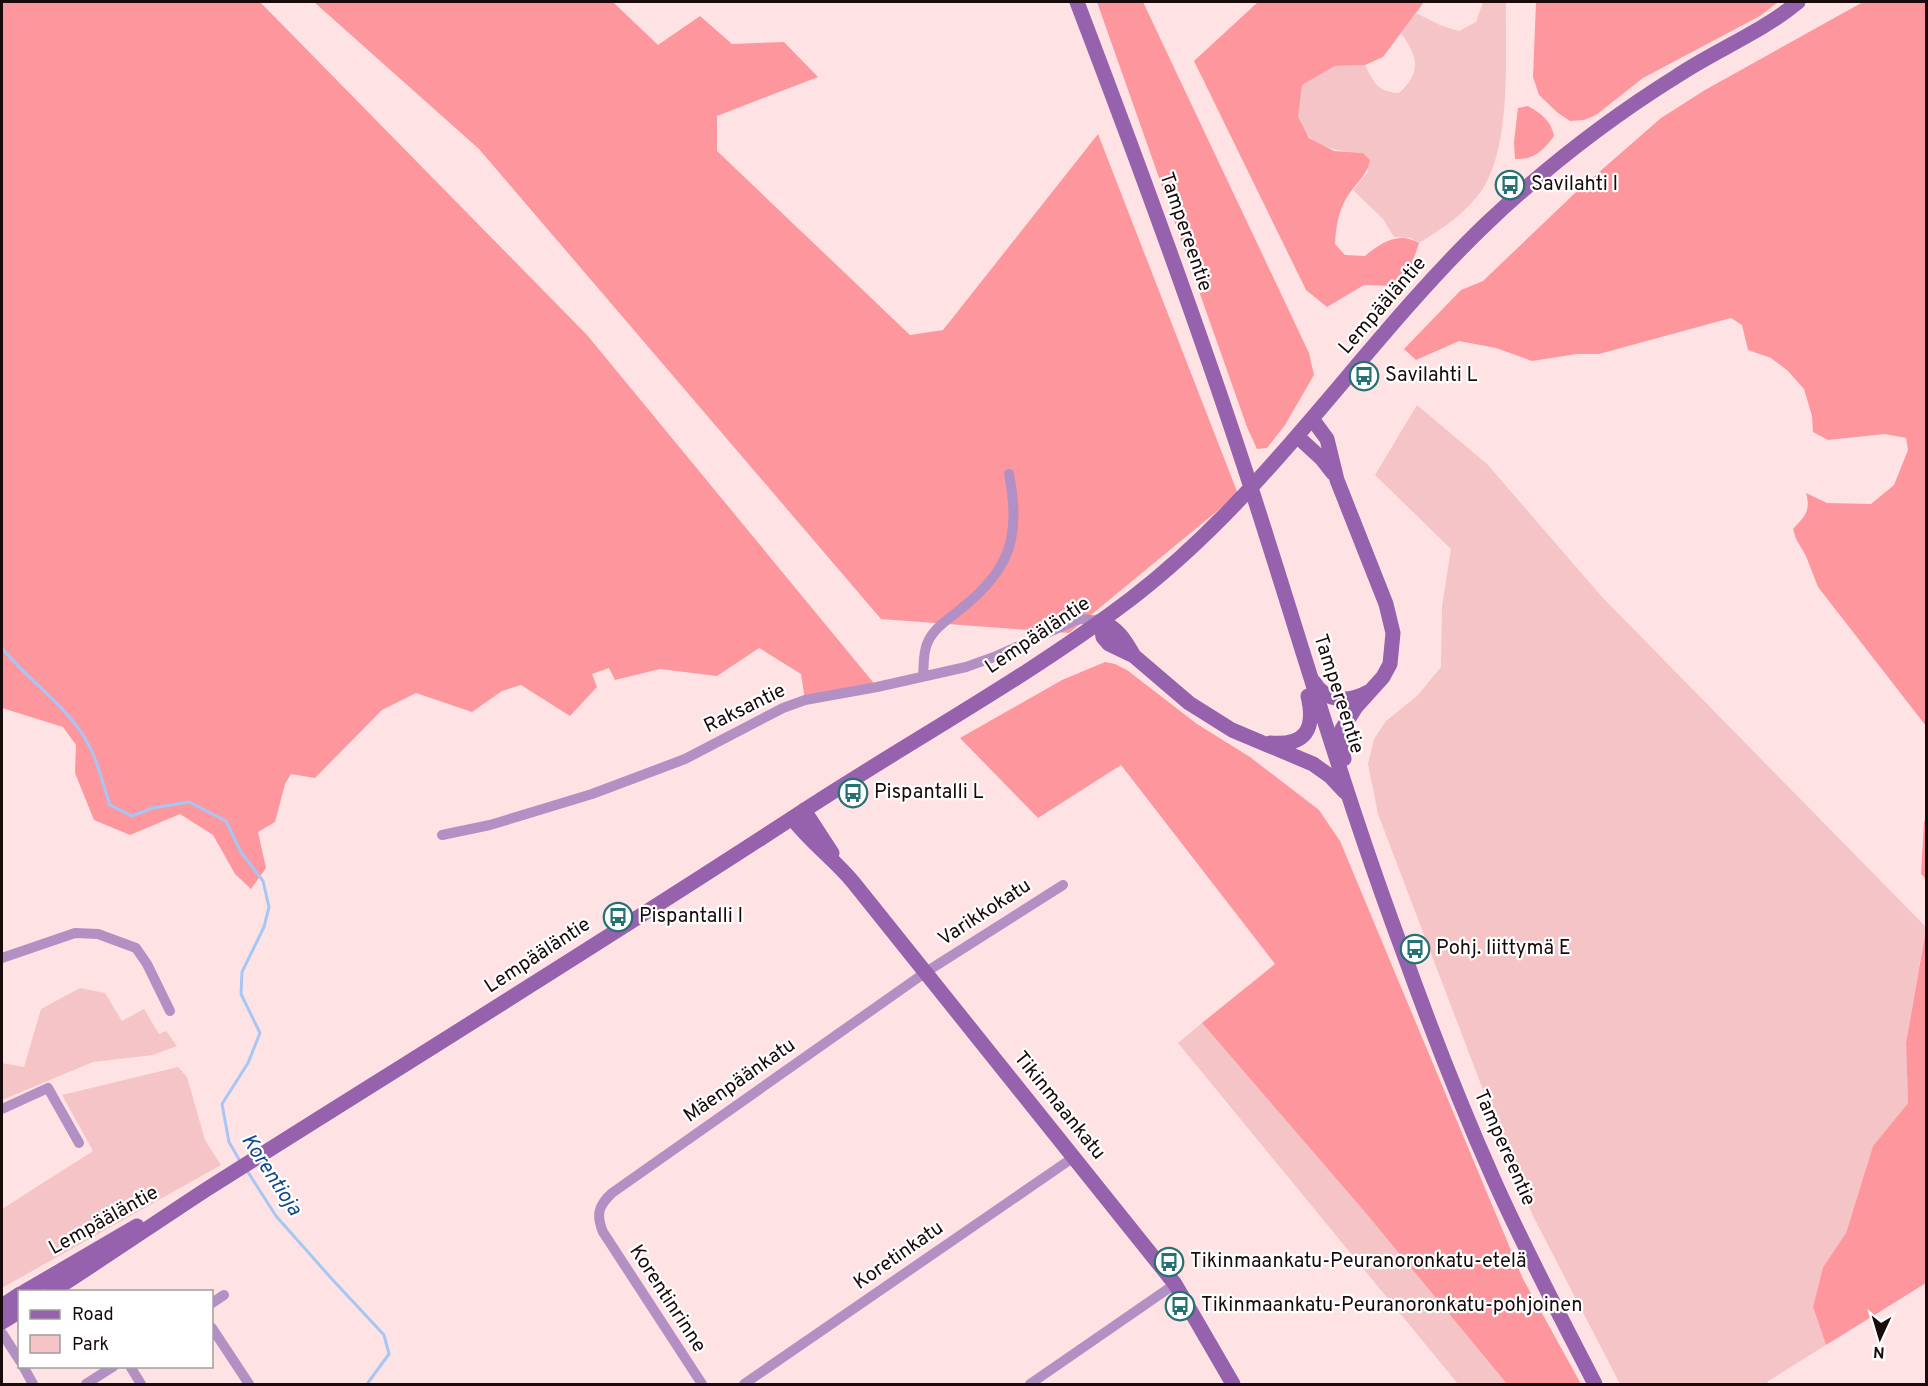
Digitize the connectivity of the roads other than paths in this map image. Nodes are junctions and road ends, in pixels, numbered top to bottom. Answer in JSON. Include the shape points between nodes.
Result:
{"nodes":[{"id":1,"x":1077,"y":2,"type":"edge"},
{"id":2,"x":1798,"y":2,"type":"edge"},
{"id":3,"x":1312,"y":420,"type":"junction"},
{"id":4,"x":1298,"y":436,"type":"junction"},
{"id":5,"x":1009,"y":474,"type":"dead end"},
{"id":6,"x":1338,"y":480,"type":"junction"},
{"id":7,"x":1100,"y":621,"type":"junction"},
{"id":8,"x":1295,"y":628,"type":"junction"},
{"id":9,"x":1309,"y":674,"type":"junction"},
{"id":10,"x":924,"y":676,"type":"junction"},
{"id":11,"x":1375,"y":688,"type":"junction"},
{"id":12,"x":1249,"y":738,"type":"junction"},
{"id":13,"x":1348,"y":797,"type":"junction"},
{"id":14,"x":798,"y":814,"type":"junction"},
{"id":15,"x":1355,"y":816,"type":"junction"},
{"id":16,"x":442,"y":835,"type":"dead end"},
{"id":17,"x":1063,"y":885,"type":"dead end"},
{"id":18,"x":2,"y":958,"type":"edge"},
{"id":19,"x":926,"y":972,"type":"junction"},
{"id":20,"x":170,"y":1011,"type":"dead end"},
{"id":21,"x":2,"y":1109,"type":"edge"},
{"id":22,"x":79,"y":1143,"type":"dead end"},
{"id":23,"x":1074,"y":1157,"type":"junction"},
{"id":24,"x":206,"y":1190,"type":"junction"},
{"id":25,"x":603,"y":1232,"type":"joint"},
{"id":26,"x":1175,"y":1284,"type":"junction"},
{"id":27,"x":27,"y":1290,"type":"edge"},
{"id":28,"x":54,"y":1290,"type":"edge"},
{"id":29,"x":18,"y":1295,"type":"edge"},
{"id":30,"x":224,"y":1295,"type":"dead end"},
{"id":31,"x":213,"y":1302,"type":"edge"},
{"id":32,"x":2,"y":1306,"type":"edge"},
{"id":33,"x":18,"y":1312,"type":"edge"},
{"id":34,"x":2,"y":1322,"type":"edge"},
{"id":35,"x":213,"y":1330,"type":"edge"},
{"id":36,"x":2,"y":1333,"type":"edge"},
{"id":37,"x":18,"y":1358,"type":"edge"},
{"id":38,"x":24,"y":1368,"type":"edge"},
{"id":39,"x":111,"y":1368,"type":"edge"},
{"id":40,"x":131,"y":1368,"type":"edge"},
{"id":41,"x":33,"y":1384,"type":"edge"},
{"id":42,"x":86,"y":1384,"type":"edge"},
{"id":43,"x":141,"y":1384,"type":"edge"},
{"id":44,"x":249,"y":1384,"type":"edge"},
{"id":45,"x":702,"y":1384,"type":"edge"},
{"id":46,"x":744,"y":1384,"type":"edge"},
{"id":47,"x":1030,"y":1384,"type":"edge"},
{"id":48,"x":1233,"y":1384,"type":"edge"},
{"id":49,"x":1595,"y":1384,"type":"edge"}],
"edges":[{"from":1,"to":8,"type":"main road","name":"Tampereentie","via":[[1150,194]]},
{"from":2,"to":3,"type":"main road","name":"Lempääläntie","via":[[1605,124],[1524,189],[1424,290]]},
{"from":3,"to":4,"type":"main road","name":"Lempääläntie"},
{"from":3,"to":6,"type":"main road","via":[[1327,439]]},
{"from":4,"to":6,"type":"main road"},
{"from":4,"to":7,"type":"main road","name":"Lempääläntie","via":[[1189,549]]},
{"from":5,"to":10,"type":"street","via":[[1015,525],[1002,567],[985,589],[934,631],[926,645]]},
{"from":6,"to":11,"type":"main road","via":[[1391,626],[1390,664]]},
{"from":7,"to":10,"type":"street","name":"Raksantie","via":[[1074,621],[966,667]]},
{"from":7,"to":12,"type":"main road","via":[[1103,637],[1114,647],[1134,656],[1211,718]]},
{"from":7,"to":14,"type":"main road","name":"Lempääläntie"},
{"from":8,"to":9,"type":"main road","name":"Tampereentie"},
{"from":8,"to":12,"type":"main road","via":[[1299,666],[1310,706],[1309,727],[1294,742],[1270,743]]},
{"from":9,"to":11,"type":"main road","via":[[1328,697],[1350,699]]},
{"from":9,"to":13,"type":"main road","name":"Tampereentie"},
{"from":10,"to":16,"type":"street","name":"Raksantie","via":[[805,700],[685,759],[592,794],[490,825]]},
{"from":11,"to":15,"type":"main road","via":[[1342,729],[1342,753]]},
{"from":12,"to":13,"type":"main road","via":[[1322,770]]},
{"from":13,"to":15,"type":"main road","name":"Tampereentie"},
{"from":14,"to":19,"type":"main road","name":"Tikinmaankatu","via":[[817,827],[837,864]]},
{"from":14,"to":24,"type":"main road","name":"Lempääläntie"},
{"from":15,"to":49,"type":"main road","name":"Tampereentie","via":[[1405,958],[1493,1179]]},
{"from":17,"to":19,"type":"street","name":"Varikkokatu"},
{"from":18,"to":20,"type":"street","via":[[75,933],[98,934],[136,948]]},
{"from":19,"to":23,"type":"main road","name":"Tikinmaankatu"},
{"from":19,"to":25,"type":"street","name":"Mäenpäänkatu","via":[[612,1193],[598,1212]]},
{"from":21,"to":22,"type":"street","via":[[48,1088]]},
{"from":23,"to":26,"type":"main road","name":"Tikinmaankatu"},
{"from":23,"to":46,"type":"street","name":"Koretinkatu"},
{"from":24,"to":27,"type":"main road","name":"Lempääläntie","via":[[89,1252]]},
{"from":24,"to":28,"type":"main road","name":"Lempääläntie"},
{"from":25,"to":45,"type":"street","name":"Korentinrinne"},
{"from":26,"to":47,"type":"street"},
{"from":26,"to":48,"type":"main road","name":"Tikinmaankatu"},
{"from":29,"to":32,"type":"main road"},
{"from":30,"to":31,"type":"street"},
{"from":33,"to":34,"type":"main road"},
{"from":35,"to":44,"type":"street"},
{"from":36,"to":37,"type":"street"},
{"from":38,"to":41,"type":"street"},
{"from":39,"to":42,"type":"street"},
{"from":40,"to":43,"type":"street"}]}
